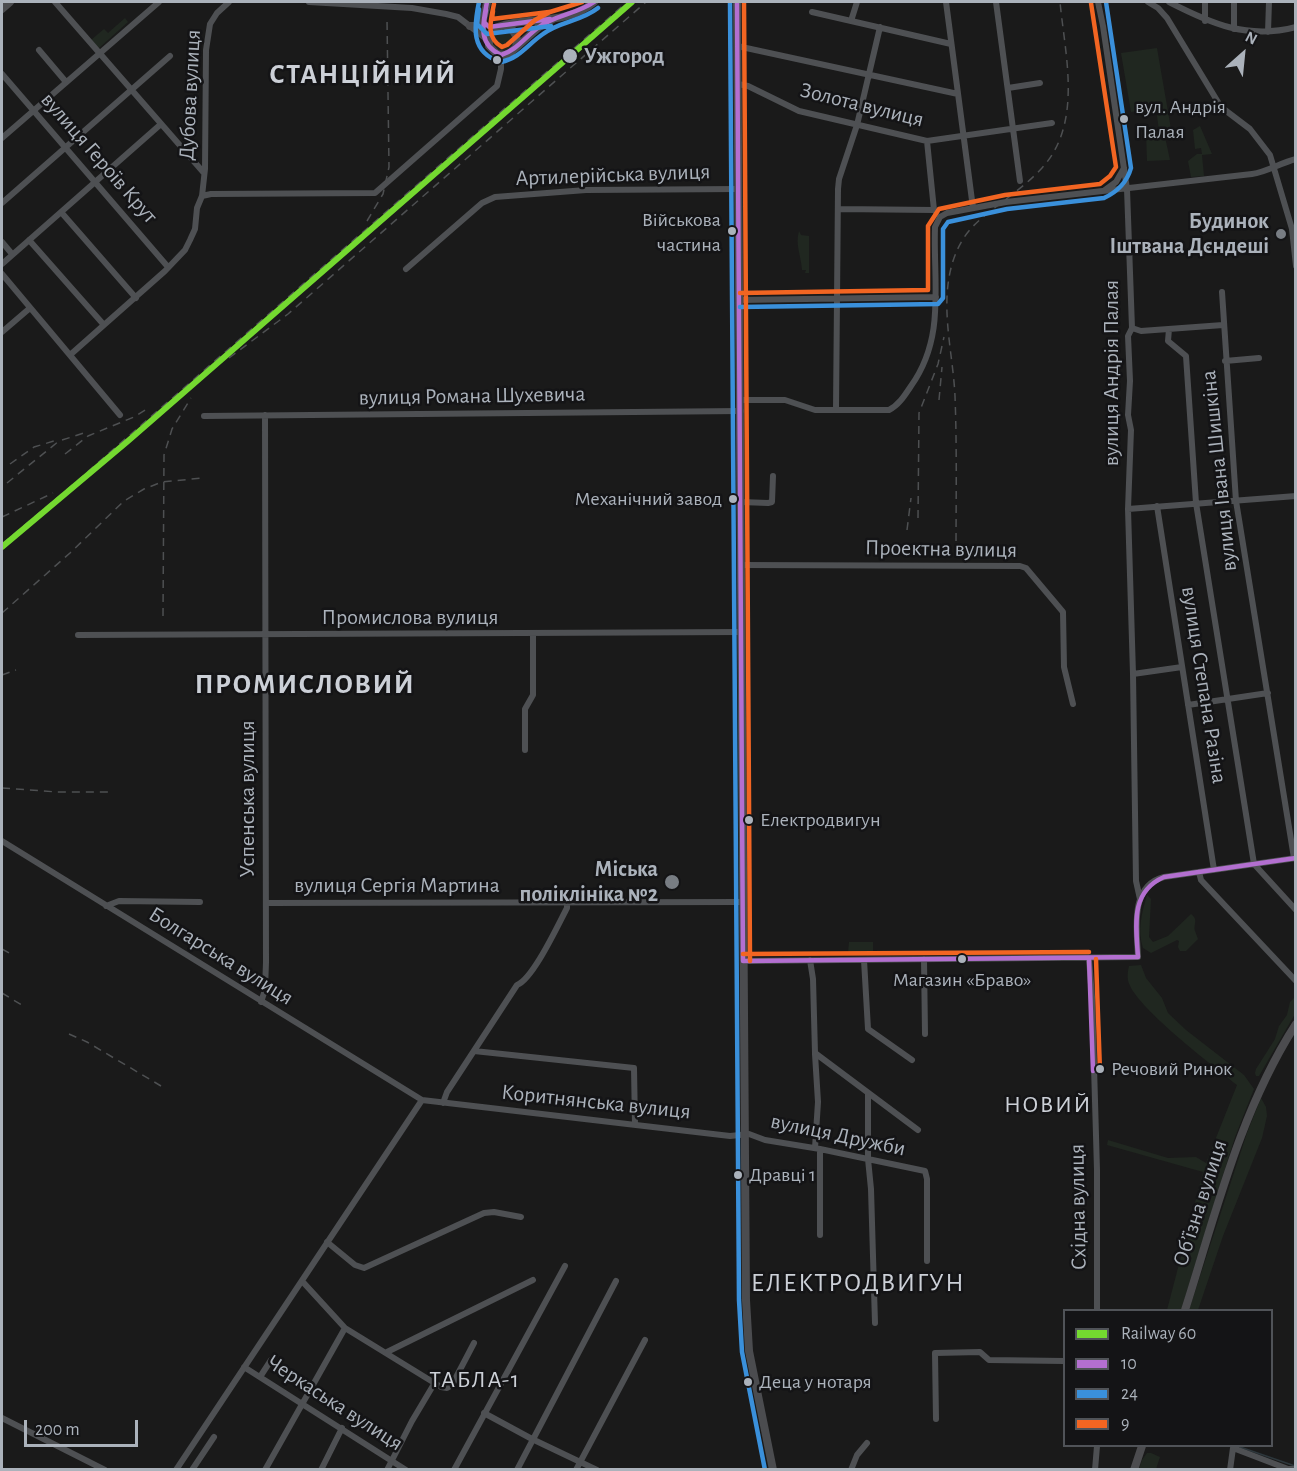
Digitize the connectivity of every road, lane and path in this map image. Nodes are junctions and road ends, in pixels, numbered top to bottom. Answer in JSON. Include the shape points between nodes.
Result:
{"nodes":[{"id":1,"x":10,"y":2,"type":"edge"},
{"id":2,"x":55,"y":2,"type":"edge"},
{"id":3,"x":159,"y":2,"type":"edge"},
{"id":4,"x":229,"y":2,"type":"edge"},
{"id":5,"x":309,"y":2,"type":"edge"},
{"id":6,"x":487,"y":2,"type":"edge"},
{"id":7,"x":594,"y":2,"type":"edge"},
{"id":8,"x":737,"y":2,"type":"edge"},
{"id":9,"x":858,"y":2,"type":"edge"},
{"id":10,"x":946,"y":2,"type":"edge"},
{"id":11,"x":996,"y":2,"type":"edge"},
{"id":12,"x":1098,"y":2,"type":"edge"},
{"id":13,"x":1148,"y":2,"type":"edge"},
{"id":14,"x":1169,"y":2,"type":"edge"},
{"id":15,"x":1185,"y":2,"type":"edge"},
{"id":16,"x":1205,"y":2,"type":"edge"},
{"id":17,"x":1234,"y":2,"type":"edge"},
{"id":18,"x":1269,"y":2,"type":"edge"},
{"id":19,"x":2,"y":9,"type":"edge"},
{"id":20,"x":1185,"y":10,"type":"junction"},
{"id":21,"x":812,"y":12,"type":"dead end"},
{"id":22,"x":484,"y":19,"type":"junction"},
{"id":23,"x":553,"y":19,"type":"junction"},
{"id":24,"x":851,"y":21,"type":"junction"},
{"id":25,"x":1205,"y":21,"type":"junction"},
{"id":26,"x":470,"y":26,"type":"junction"},
{"id":27,"x":504,"y":26,"type":"junction"},
{"id":28,"x":880,"y":27,"type":"junction"},
{"id":29,"x":1296,"y":27,"type":"edge"},
{"id":30,"x":495,"y":28,"type":"junction"},
{"id":31,"x":1234,"y":28,"type":"junction"},
{"id":32,"x":1268,"y":32,"type":"junction"},
{"id":33,"x":486,"y":39,"type":"junction"},
{"id":34,"x":951,"y":44,"type":"junction"},
{"id":35,"x":737,"y":46,"type":"junction"},
{"id":36,"x":516,"y":47,"type":"junction"},
{"id":37,"x":39,"y":50,"type":"dead end"},
{"id":38,"x":99,"y":53,"type":"junction"},
{"id":39,"x":501,"y":55,"type":"junction"},
{"id":40,"x":170,"y":56,"type":"dead end"},
{"id":41,"x":2,"y":74,"type":"edge"},
{"id":42,"x":869,"y":76,"type":"junction"},
{"id":43,"x":66,"y":82,"type":"junction"},
{"id":44,"x":1040,"y":83,"type":"dead end"},
{"id":45,"x":738,"y":84,"type":"junction"},
{"id":46,"x":1008,"y":88,"type":"junction"},
{"id":47,"x":131,"y":90,"type":"junction"},
{"id":48,"x":958,"y":94,"type":"junction"},
{"id":49,"x":34,"y":110,"type":"junction"},
{"id":50,"x":1052,"y":123,"type":"dead end"},
{"id":51,"x":161,"y":124,"type":"junction"},
{"id":52,"x":857,"y":125,"type":"junction"},
{"id":53,"x":1013,"y":127,"type":"junction"},
{"id":54,"x":964,"y":135,"type":"junction"},
{"id":55,"x":2,"y":138,"type":"edge"},
{"id":56,"x":927,"y":141,"type":"junction"},
{"id":57,"x":66,"y":147,"type":"junction"},
{"id":58,"x":1296,"y":159,"type":"edge"},
{"id":59,"x":1273,"y":167,"type":"junction"},
{"id":60,"x":1124,"y":168,"type":"junction"},
{"id":61,"x":204,"y":173,"type":"junction"},
{"id":62,"x":1020,"y":181,"type":"dead end"},
{"id":63,"x":96,"y":182,"type":"junction"},
{"id":64,"x":739,"y":189,"type":"junction"},
{"id":65,"x":1127,"y":189,"type":"junction"},
{"id":66,"x":1102,"y":191,"type":"junction"},
{"id":67,"x":202,"y":196,"type":"junction"},
{"id":68,"x":2,"y":203,"type":"edge"},
{"id":69,"x":973,"y":208,"type":"junction"},
{"id":70,"x":838,"y":209,"type":"junction"},
{"id":71,"x":934,"y":210,"type":"junction"},
{"id":72,"x":60,"y":212,"type":"junction"},
{"id":73,"x":940,"y":217,"type":"junction"},
{"id":74,"x":29,"y":240,"type":"junction"},
{"id":75,"x":2,"y":242,"type":"edge"},
{"id":76,"x":12,"y":254,"type":"junction"},
{"id":77,"x":2,"y":264,"type":"edge"},
{"id":78,"x":1296,"y":266,"type":"edge"},
{"id":79,"x":168,"y":267,"type":"junction"},
{"id":80,"x":406,"y":268,"type":"dead end"},
{"id":81,"x":2,"y":274,"type":"edge"},
{"id":82,"x":1222,"y":292,"type":"dead end"},
{"id":83,"x":936,"y":297,"type":"junction"},
{"id":84,"x":136,"y":298,"type":"junction"},
{"id":85,"x":837,"y":299,"type":"junction"},
{"id":86,"x":740,"y":300,"type":"junction"},
{"id":87,"x":30,"y":308,"type":"junction"},
{"id":88,"x":104,"y":325,"type":"junction"},
{"id":89,"x":1223,"y":325,"type":"junction"},
{"id":90,"x":1132,"y":328,"type":"junction"},
{"id":91,"x":1169,"y":329,"type":"junction"},
{"id":92,"x":2,"y":332,"type":"edge"},
{"id":93,"x":70,"y":356,"type":"junction"},
{"id":94,"x":1259,"y":358,"type":"dead end"},
{"id":95,"x":1226,"y":361,"type":"junction"},
{"id":96,"x":741,"y":400,"type":"junction"},
{"id":97,"x":836,"y":410,"type":"junction"},
{"id":98,"x":741,"y":411,"type":"junction"},
{"id":99,"x":120,"y":415,"type":"dead end"},
{"id":100,"x":265,"y":415,"type":"junction"},
{"id":101,"x":204,"y":416,"type":"dead end"},
{"id":102,"x":773,"y":476,"type":"dead end"},
{"id":103,"x":1296,"y":496,"type":"edge"},
{"id":104,"x":1236,"y":501,"type":"junction"},
{"id":105,"x":741,"y":502,"type":"junction"},
{"id":106,"x":1196,"y":503,"type":"junction"},
{"id":107,"x":1157,"y":507,"type":"junction"},
{"id":108,"x":1128,"y":509,"type":"junction"},
{"id":109,"x":741,"y":565,"type":"junction"},
{"id":110,"x":742,"y":632,"type":"junction"},
{"id":111,"x":533,"y":634,"type":"junction"},
{"id":112,"x":78,"y":635,"type":"dead end"},
{"id":113,"x":265,"y":635,"type":"junction"},
{"id":114,"x":1182,"y":666,"type":"junction"},
{"id":115,"x":1133,"y":674,"type":"junction"},
{"id":116,"x":1268,"y":693,"type":"junction"},
{"id":117,"x":1228,"y":699,"type":"junction"},
{"id":118,"x":1073,"y":704,"type":"dead end"},
{"id":119,"x":1188,"y":705,"type":"junction"},
{"id":120,"x":525,"y":750,"type":"dead end"},
{"id":121,"x":2,"y":842,"type":"edge"},
{"id":122,"x":1295,"y":858,"type":"edge"},
{"id":123,"x":1254,"y":864,"type":"junction"},
{"id":124,"x":1214,"y":870,"type":"junction"},
{"id":125,"x":1199,"y":872,"type":"junction"},
{"id":126,"x":1140,"y":899,"type":"junction"},
{"id":127,"x":200,"y":902,"type":"dead end"},
{"id":128,"x":567,"y":902,"type":"junction"},
{"id":129,"x":743,"y":902,"type":"junction"},
{"id":130,"x":266,"y":903,"type":"junction"},
{"id":131,"x":106,"y":906,"type":"junction"},
{"id":132,"x":1296,"y":910,"type":"edge"},
{"id":133,"x":924,"y":959,"type":"junction"},
{"id":134,"x":1089,"y":959,"type":"junction"},
{"id":135,"x":810,"y":960,"type":"junction"},
{"id":136,"x":864,"y":960,"type":"junction"},
{"id":137,"x":744,"y":961,"type":"junction"},
{"id":138,"x":1296,"y":981,"type":"edge"},
{"id":139,"x":261,"y":1002,"type":"junction"},
{"id":140,"x":1296,"y":1024,"type":"edge"},
{"id":141,"x":925,"y":1034,"type":"dead end"},
{"id":142,"x":474,"y":1051,"type":"junction"},
{"id":143,"x":815,"y":1053,"type":"junction"},
{"id":144,"x":912,"y":1060,"type":"dead end"},
{"id":145,"x":868,"y":1093,"type":"junction"},
{"id":146,"x":422,"y":1100,"type":"junction"},
{"id":147,"x":443,"y":1102,"type":"junction"},
{"id":148,"x":635,"y":1125,"type":"junction"},
{"id":149,"x":918,"y":1130,"type":"dead end"},
{"id":150,"x":745,"y":1135,"type":"junction"},
{"id":151,"x":818,"y":1149,"type":"junction"},
{"id":152,"x":868,"y":1159,"type":"junction"},
{"id":153,"x":521,"y":1217,"type":"dead end"},
{"id":154,"x":820,"y":1235,"type":"dead end"},
{"id":155,"x":327,"y":1242,"type":"junction"},
{"id":156,"x":927,"y":1261,"type":"dead end"},
{"id":157,"x":565,"y":1266,"type":"dead end"},
{"id":158,"x":533,"y":1280,"type":"dead end"},
{"id":159,"x":302,"y":1281,"type":"junction"},
{"id":160,"x":616,"y":1281,"type":"dead end"},
{"id":161,"x":1097,"y":1309,"type":"edge"},
{"id":162,"x":1186,"y":1309,"type":"edge"},
{"id":163,"x":875,"y":1323,"type":"dead end"},
{"id":164,"x":345,"y":1328,"type":"junction"},
{"id":165,"x":645,"y":1340,"type":"dead end"},
{"id":166,"x":474,"y":1342,"type":"dead end"},
{"id":167,"x":387,"y":1352,"type":"junction"},
{"id":168,"x":271,"y":1359,"type":"dead end"},
{"id":169,"x":1063,"y":1361,"type":"edge"},
{"id":170,"x":244,"y":1367,"type":"junction"},
{"id":171,"x":260,"y":1377,"type":"junction"},
{"id":172,"x":434,"y":1384,"type":"junction"},
{"id":173,"x":302,"y":1403,"type":"junction"},
{"id":174,"x":484,"y":1413,"type":"junction"},
{"id":175,"x":2,"y":1418,"type":"edge"},
{"id":176,"x":936,"y":1419,"type":"dead end"},
{"id":177,"x":342,"y":1428,"type":"junction"},
{"id":178,"x":214,"y":1437,"type":"dead end"},
{"id":179,"x":532,"y":1439,"type":"junction"},
{"id":180,"x":867,"y":1443,"type":"dead end"},
{"id":181,"x":1097,"y":1447,"type":"edge"},
{"id":182,"x":1142,"y":1447,"type":"edge"},
{"id":183,"x":580,"y":1460,"type":"junction"},
{"id":184,"x":391,"y":1461,"type":"junction"},
{"id":185,"x":1288,"y":1469,"type":"edge"},
{"id":186,"x":105,"y":1470,"type":"edge"},
{"id":187,"x":176,"y":1470,"type":"edge"},
{"id":188,"x":192,"y":1470,"type":"edge"},
{"id":189,"x":265,"y":1470,"type":"edge"},
{"id":190,"x":321,"y":1470,"type":"edge"},
{"id":191,"x":387,"y":1470,"type":"edge"},
{"id":192,"x":406,"y":1470,"type":"edge"},
{"id":193,"x":454,"y":1470,"type":"edge"},
{"id":194,"x":517,"y":1470,"type":"edge"},
{"id":195,"x":576,"y":1470,"type":"edge"},
{"id":196,"x":597,"y":1470,"type":"edge"},
{"id":197,"x":773,"y":1470,"type":"edge"},
{"id":198,"x":851,"y":1470,"type":"edge"},
{"id":199,"x":1095,"y":1470,"type":"edge"},
{"id":200,"x":1134,"y":1470,"type":"edge"},
{"id":201,"x":1230,"y":1470,"type":"edge"},
{"id":202,"x":1296,"y":1470,"type":"edge"}],
"edges":[{"from":1,"to":19,"type":"main road"},
{"from":2,"to":38,"type":"street"},
{"from":3,"to":38,"type":"street"},
{"from":4,"to":61,"type":"street","name":"Дубова вулиця","via":[[212,18],[207,41]]},
{"from":5,"to":26,"type":"street","via":[[412,8],[458,17]]},
{"from":6,"to":22,"type":"main road"},
{"from":7,"to":23,"type":"main road","via":[[583,10]]},
{"from":8,"to":35,"type":"main road"},
{"from":9,"to":24,"type":"street"},
{"from":10,"to":34,"type":"street"},
{"from":11,"to":46,"type":"street"},
{"from":12,"to":60,"type":"street","name":"вулиця Андрія Палая"},
{"from":13,"to":59,"type":"street","via":[[1165,15],[1221,107],[1254,133],[1269,153]]},
{"from":14,"to":20,"type":"street"},
{"from":15,"to":20,"type":"street"},
{"from":16,"to":25,"type":"street"},
{"from":17,"to":31,"type":"street"},
{"from":18,"to":32,"type":"street"},
{"from":20,"to":25,"type":"street"},
{"from":21,"to":24,"type":"street"},
{"from":22,"to":26,"type":"main road"},
{"from":22,"to":30,"type":"main road","via":[[486,25]]},
{"from":22,"to":33,"type":"main road"},
{"from":23,"to":27,"type":"main road"},
{"from":23,"to":36,"type":"main road"},
{"from":24,"to":28,"type":"street"},
{"from":25,"to":31,"type":"street"},
{"from":26,"to":33,"type":"street"},
{"from":27,"to":30,"type":"main road"},
{"from":27,"to":36,"type":"main road","via":[[516,35]]},
{"from":28,"to":34,"type":"street"},
{"from":28,"to":42,"type":"street"},
{"from":29,"to":32,"type":"street"},
{"from":30,"to":33,"type":"main road"},
{"from":31,"to":32,"type":"street"},
{"from":33,"to":39,"type":"main road","via":[[492,51]]},
{"from":34,"to":48,"type":"street"},
{"from":35,"to":42,"type":"street"},
{"from":35,"to":45,"type":"main road"},
{"from":36,"to":39,"type":"main road"},
{"from":37,"to":43,"type":"street"},
{"from":38,"to":43,"type":"street"},
{"from":38,"to":47,"type":"street"},
{"from":39,"to":67,"type":"street","via":[[497,86],[375,193]]},
{"from":40,"to":47,"type":"street"},
{"from":41,"to":49,"type":"street","name":"вулиця Героїв Крут"},
{"from":42,"to":48,"type":"street"},
{"from":42,"to":52,"type":"street"},
{"from":43,"to":49,"type":"street"},
{"from":44,"to":46,"type":"street"},
{"from":45,"to":52,"type":"street","name":"Золота вулиця","via":[[799,111]]},
{"from":45,"to":64,"type":"main road"},
{"from":46,"to":53,"type":"street"},
{"from":47,"to":51,"type":"street"},
{"from":47,"to":57,"type":"street"},
{"from":48,"to":54,"type":"street"},
{"from":49,"to":55,"type":"street"},
{"from":49,"to":57,"type":"street","name":"вулиця Героїв Крут"},
{"from":50,"to":53,"type":"street","name":"Золота вулиця"},
{"from":51,"to":61,"type":"street"},
{"from":51,"to":63,"type":"street"},
{"from":52,"to":56,"type":"street","name":"Золота вулиця"},
{"from":52,"to":70,"type":"street","via":[[839,179]]},
{"from":53,"to":54,"type":"street","name":"Золота вулиця"},
{"from":53,"to":62,"type":"street"},
{"from":54,"to":56,"type":"street","name":"Золота вулиця"},
{"from":54,"to":69,"type":"street"},
{"from":56,"to":71,"type":"street"},
{"from":57,"to":63,"type":"street","name":"вулиця Героїв Крут"},
{"from":57,"to":68,"type":"street"},
{"from":58,"to":59,"type":"street"},
{"from":59,"to":65,"type":"street","via":[[1251,174]]},
{"from":59,"to":78,"type":"street","via":[[1292,228]]},
{"from":60,"to":65,"type":"street","name":"вулиця Андрія Палая"},
{"from":60,"to":66,"type":"street","via":[[1116,182]]},
{"from":61,"to":67,"type":"street","name":"Дубова вулиця"},
{"from":63,"to":72,"type":"street"},
{"from":63,"to":79,"type":"street","name":"вулиця Героїв Крут"},
{"from":64,"to":80,"type":"street","name":"Артилерійська вулиця","via":[[586,190],[495,197],[482,203]]},
{"from":64,"to":86,"type":"main road"},
{"from":65,"to":66,"type":"street"},
{"from":65,"to":90,"type":"street","name":"вулиця Андрія Палая"},
{"from":66,"to":69,"type":"street"},
{"from":67,"to":79,"type":"street","name":"Дубова вулиця","via":[[190,240]]},
{"from":69,"to":73,"type":"street"},
{"from":70,"to":71,"type":"street"},
{"from":70,"to":85,"type":"street"},
{"from":71,"to":73,"type":"street"},
{"from":72,"to":74,"type":"street"},
{"from":72,"to":84,"type":"street"},
{"from":73,"to":83,"type":"street","via":[[935,227]]},
{"from":74,"to":76,"type":"street"},
{"from":74,"to":88,"type":"street"},
{"from":75,"to":76,"type":"street"},
{"from":76,"to":77,"type":"street"},
{"from":79,"to":84,"type":"street","name":"Дубова вулиця"},
{"from":81,"to":87,"type":"street"},
{"from":82,"to":89,"type":"street","name":"вулиця Івана Шишкіна"},
{"from":83,"to":85,"type":"street"},
{"from":83,"to":97,"type":"street","via":[[932,345],[923,369],[897,404],[889,410]]},
{"from":84,"to":88,"type":"street","name":"Дубова вулиця"},
{"from":85,"to":86,"type":"street"},
{"from":85,"to":97,"type":"street"},
{"from":86,"to":96,"type":"main road"},
{"from":87,"to":92,"type":"street"},
{"from":87,"to":93,"type":"street"},
{"from":88,"to":93,"type":"street","name":"Дубова вулиця"},
{"from":89,"to":91,"type":"street"},
{"from":89,"to":95,"type":"street","name":"вулиця Івана Шишкіна"},
{"from":90,"to":91,"type":"street"},
{"from":90,"to":108,"type":"street","name":"вулиця Андрія Палая","via":[[1128,336]]},
{"from":91,"to":106,"type":"street","via":[[1168,341],[1186,356]]},
{"from":93,"to":99,"type":"street"},
{"from":94,"to":95,"type":"street"},
{"from":95,"to":104,"type":"street","name":"вулиця Івана Шишкіна"},
{"from":96,"to":97,"type":"street","via":[[785,400],[815,410]]},
{"from":96,"to":98,"type":"main road"},
{"from":98,"to":100,"type":"street","name":"вулиця Романа Шухевича"},
{"from":98,"to":105,"type":"main road"},
{"from":100,"to":101,"type":"street","name":"вулиця Романа Шухевича"},
{"from":100,"to":113,"type":"street","name":"Успенська вулиця"},
{"from":102,"to":105,"type":"street","via":[[772,502]]},
{"from":103,"to":104,"type":"street"},
{"from":104,"to":106,"type":"street"},
{"from":104,"to":116,"type":"street","name":"вулиця Івана Шишкіна"},
{"from":105,"to":109,"type":"main road"},
{"from":106,"to":107,"type":"street"},
{"from":106,"to":117,"type":"street"},
{"from":107,"to":108,"type":"street"},
{"from":107,"to":114,"type":"street","name":"вулиця Степана Разіна"},
{"from":108,"to":115,"type":"street","name":"вулиця Андрія Палая"},
{"from":109,"to":110,"type":"main road"},
{"from":109,"to":118,"type":"street","name":"Проектна вулиця","via":[[1026,568],[1063,612],[1064,667]]},
{"from":110,"to":111,"type":"street","name":"Промислова вулиця"},
{"from":110,"to":129,"type":"main road"},
{"from":111,"to":113,"type":"street","name":"Промислова вулиця"},
{"from":111,"to":120,"type":"street","via":[[533,695],[525,709]]},
{"from":112,"to":113,"type":"street","name":"Промислова вулиця"},
{"from":113,"to":130,"type":"street","name":"Успенська вулиця"},
{"from":114,"to":115,"type":"street"},
{"from":114,"to":119,"type":"street","name":"вулиця Степана Разіна"},
{"from":115,"to":126,"type":"street","name":"вулиця Андрія Палая","via":[[1136,880]]},
{"from":116,"to":117,"type":"street"},
{"from":116,"to":122,"type":"street","name":"вулиця Івана Шишкіна"},
{"from":117,"to":119,"type":"street"},
{"from":117,"to":123,"type":"street"},
{"from":119,"to":124,"type":"street","name":"вулиця Степана Разіна"},
{"from":121,"to":131,"type":"street","name":"Болгарська вулиця"},
{"from":122,"to":123,"type":"street"},
{"from":123,"to":124,"type":"street"},
{"from":123,"to":132,"type":"street"},
{"from":124,"to":125,"type":"street"},
{"from":125,"to":126,"type":"street","via":[[1154,880]]},
{"from":125,"to":138,"type":"street","via":[[1201,880]]},
{"from":126,"to":134,"type":"street","name":"вулиця Андрія Палая","via":[[1136,915],[1138,957]]},
{"from":127,"to":131,"type":"street","via":[[119,901]]},
{"from":128,"to":129,"type":"street","name":"вулиця Сергія Мартина"},
{"from":128,"to":130,"type":"street","name":"вулиця Сергія Мартина"},
{"from":128,"to":142,"type":"street","via":[[532,970],[517,985]]},
{"from":129,"to":137,"type":"main road"},
{"from":130,"to":139,"type":"street","name":"Успенська вулиця","via":[[266,990]]},
{"from":131,"to":139,"type":"street","name":"Болгарська вулиця"},
{"from":133,"to":134,"type":"street"},
{"from":133,"to":136,"type":"street"},
{"from":133,"to":141,"type":"street"},
{"from":134,"to":161,"type":"street","name":"Східна вулиця","via":[[1097,1170]]},
{"from":135,"to":136,"type":"street"},
{"from":135,"to":137,"type":"street"},
{"from":135,"to":143,"type":"street"},
{"from":136,"to":144,"type":"street","via":[[868,1029]]},
{"from":137,"to":150,"type":"main road"},
{"from":139,"to":146,"type":"street","name":"Болгарська вулиця"},
{"from":140,"to":162,"type":"highway","name":"Обʼїзна вулиця","via":[[1264,1078],[1239,1140]]},
{"from":142,"to":147,"type":"street"},
{"from":142,"to":148,"type":"street","via":[[634,1068]]},
{"from":143,"to":145,"type":"street"},
{"from":143,"to":151,"type":"street"},
{"from":145,"to":149,"type":"street"},
{"from":145,"to":152,"type":"street"},
{"from":146,"to":147,"type":"street","name":"Коритнянська вулиця"},
{"from":146,"to":155,"type":"street"},
{"from":147,"to":148,"type":"street","name":"Коритнянська вулиця"},
{"from":148,"to":150,"type":"street","name":"Коритнянська вулиця"},
{"from":150,"to":151,"type":"street","name":"вулиця Дружби"},
{"from":150,"to":197,"type":"main road","via":[[748,1342]]},
{"from":151,"to":152,"type":"street","name":"вулиця Дружби"},
{"from":151,"to":154,"type":"street"},
{"from":152,"to":156,"type":"street","name":"вулиця Дружби","via":[[925,1171]]},
{"from":152,"to":163,"type":"street"},
{"from":153,"to":155,"type":"street","via":[[484,1213],[364,1268]]},
{"from":155,"to":159,"type":"street"},
{"from":157,"to":174,"type":"street"},
{"from":158,"to":167,"type":"street"},
{"from":159,"to":164,"type":"street"},
{"from":159,"to":170,"type":"street"},
{"from":160,"to":179,"type":"street"},
{"from":164,"to":167,"type":"street"},
{"from":164,"to":173,"type":"street"},
{"from":165,"to":183,"type":"street"},
{"from":166,"to":172,"type":"street","via":[[452,1385],[447,1389]]},
{"from":167,"to":172,"type":"street"},
{"from":168,"to":171,"type":"street"},
{"from":169,"to":176,"type":"street","via":[[989,1360],[980,1352],[935,1353]]},
{"from":170,"to":171,"type":"street","name":"Черкаська вулиця"},
{"from":170,"to":187,"type":"street"},
{"from":171,"to":173,"type":"street","name":"Черкаська вулиця"},
{"from":172,"to":184,"type":"street"},
{"from":173,"to":177,"type":"street","name":"Черкаська вулиця"},
{"from":173,"to":189,"type":"street"},
{"from":174,"to":179,"type":"street"},
{"from":174,"to":193,"type":"street"},
{"from":175,"to":186,"type":"street"},
{"from":177,"to":184,"type":"street","name":"Черкаська вулиця"},
{"from":177,"to":190,"type":"street"},
{"from":178,"to":188,"type":"street"},
{"from":179,"to":183,"type":"street"},
{"from":179,"to":194,"type":"street"},
{"from":180,"to":198,"type":"street"},
{"from":181,"to":199,"type":"street"},
{"from":182,"to":200,"type":"highway"},
{"from":183,"to":195,"type":"street"},
{"from":183,"to":196,"type":"street"},
{"from":184,"to":191,"type":"street"},
{"from":184,"to":192,"type":"street","name":"Черкаська вулиця"},
{"from":185,"to":201,"type":"street","via":[[1233,1448]]},
{"from":185,"to":202,"type":"street"}]}
